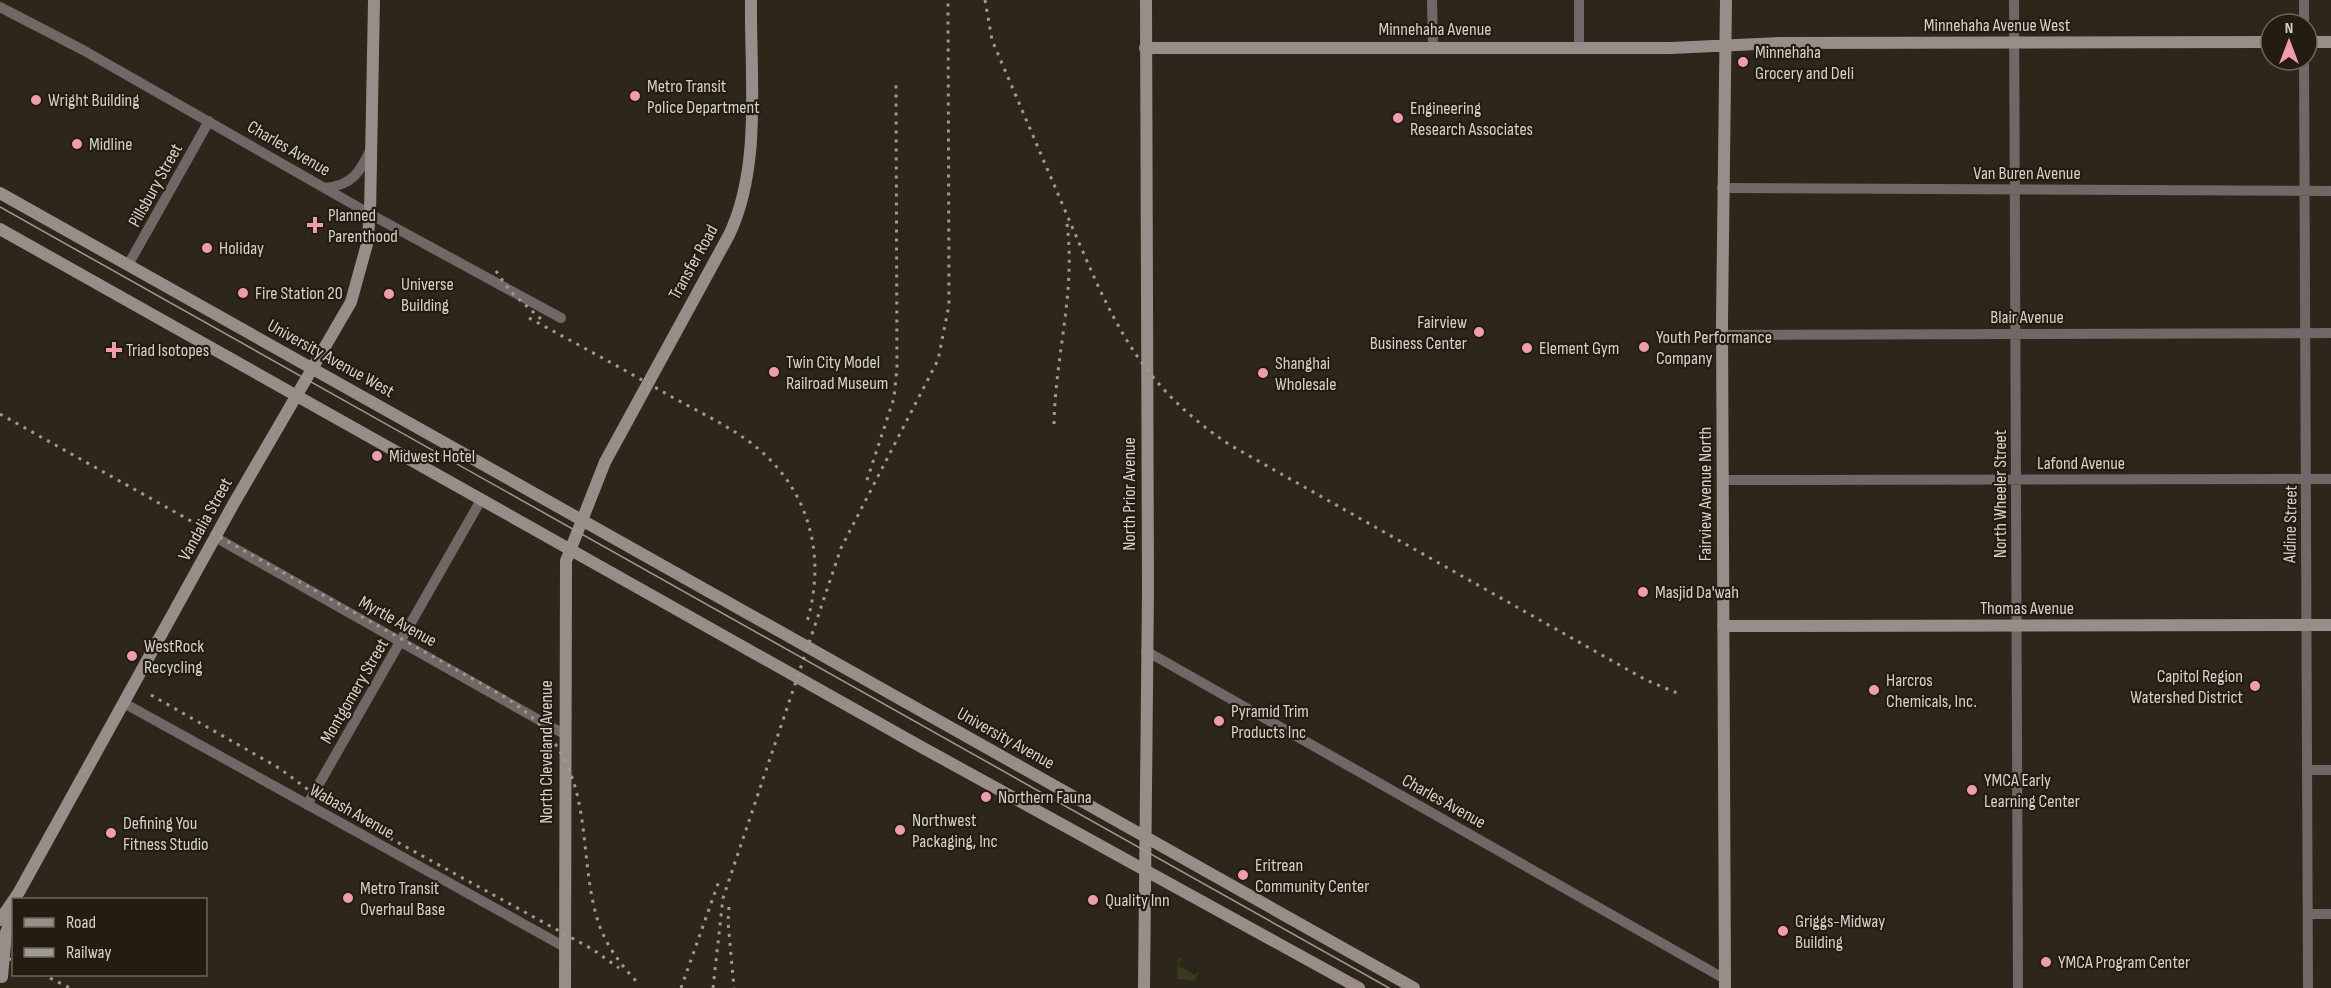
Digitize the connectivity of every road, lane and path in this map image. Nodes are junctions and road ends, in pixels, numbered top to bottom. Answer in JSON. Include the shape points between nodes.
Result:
{"nodes":[{"id":1,"x":374,"y":0,"type":"edge"},
{"id":2,"x":751,"y":0,"type":"edge"},
{"id":3,"x":1146,"y":0,"type":"edge"},
{"id":4,"x":1432,"y":0,"type":"edge"},
{"id":5,"x":1579,"y":0,"type":"edge"},
{"id":6,"x":1725,"y":0,"type":"edge"},
{"id":7,"x":2014,"y":0,"type":"edge"},
{"id":8,"x":0,"y":7,"type":"edge"},
{"id":9,"x":2015,"y":42,"type":"junction"},
{"id":10,"x":2259,"y":42,"type":"edge"},
{"id":11,"x":1724,"y":45,"type":"junction"},
{"id":12,"x":1432,"y":47,"type":"junction"},
{"id":13,"x":1579,"y":47,"type":"junction"},
{"id":14,"x":1146,"y":48,"type":"junction"},
{"id":15,"x":2304,"y":72,"type":"edge"},
{"id":16,"x":209,"y":121,"type":"junction"},
{"id":17,"x":371,"y":148,"type":"junction"},
{"id":18,"x":325,"y":188,"type":"junction"},
{"id":19,"x":1722,"y":188,"type":"junction"},
{"id":20,"x":2017,"y":190,"type":"junction"},
{"id":21,"x":2331,"y":190,"type":"edge"},
{"id":22,"x":2306,"y":191,"type":"junction"},
{"id":23,"x":0,"y":193,"type":"edge"},
{"id":24,"x":370,"y":214,"type":"junction"},
{"id":25,"x":0,"y":229,"type":"edge"},
{"id":26,"x":128,"y":265,"type":"junction"},
{"id":27,"x":561,"y":318,"type":"dead end"},
{"id":28,"x":2306,"y":333,"type":"junction"},
{"id":29,"x":2331,"y":333,"type":"edge"},
{"id":30,"x":2017,"y":334,"type":"junction"},
{"id":31,"x":1722,"y":335,"type":"junction"},
{"id":32,"x":311,"y":368,"type":"junction"},
{"id":33,"x":296,"y":395,"type":"junction"},
{"id":34,"x":2307,"y":479,"type":"junction"},
{"id":35,"x":2331,"y":479,"type":"edge"},
{"id":36,"x":1722,"y":480,"type":"junction"},
{"id":37,"x":2018,"y":480,"type":"junction"},
{"id":38,"x":481,"y":500,"type":"junction"},
{"id":39,"x":581,"y":519,"type":"junction"},
{"id":40,"x":215,"y":537,"type":"junction"},
{"id":41,"x":569,"y":550,"type":"junction"},
{"id":42,"x":2305,"y":625,"type":"junction"},
{"id":43,"x":2331,"y":625,"type":"edge"},
{"id":44,"x":1723,"y":626,"type":"junction"},
{"id":45,"x":2016,"y":626,"type":"junction"},
{"id":46,"x":401,"y":642,"type":"junction"},
{"id":47,"x":1146,"y":651,"type":"junction"},
{"id":48,"x":124,"y":702,"type":"junction"},
{"id":49,"x":564,"y":734,"type":"junction"},
{"id":50,"x":2307,"y":770,"type":"junction"},
{"id":51,"x":2331,"y":770,"type":"edge"},
{"id":52,"x":307,"y":805,"type":"junction"},
{"id":53,"x":1146,"y":837,"type":"junction"},
{"id":54,"x":1145,"y":872,"type":"junction"},
{"id":55,"x":18,"y":896,"type":"edge"},
{"id":56,"x":12,"y":904,"type":"edge"},
{"id":57,"x":2308,"y":914,"type":"junction"},
{"id":58,"x":2331,"y":914,"type":"edge"},
{"id":59,"x":12,"y":915,"type":"edge"},
{"id":60,"x":0,"y":920,"type":"edge"},
{"id":61,"x":565,"y":947,"type":"junction"},
{"id":62,"x":2,"y":983,"type":"edge"},
{"id":63,"x":1725,"y":984,"type":"edge"},
{"id":64,"x":565,"y":988,"type":"edge"},
{"id":65,"x":1144,"y":988,"type":"edge"},
{"id":66,"x":1359,"y":988,"type":"edge"},
{"id":67,"x":1414,"y":988,"type":"edge"},
{"id":68,"x":2018,"y":988,"type":"edge"},
{"id":69,"x":2308,"y":988,"type":"edge"}],
"edges":[{"from":1,"to":17,"type":"street","name":"Vandalia Street"},
{"from":2,"to":39,"type":"street","name":"Transfer Road","via":[[751,158],[742,205],[729,236],[620,434]]},
{"from":3,"to":14,"type":"street","name":"North Prior Avenue"},
{"from":4,"to":12,"type":"street"},
{"from":5,"to":13,"type":"street"},
{"from":6,"to":11,"type":"street","name":"Fairview Avenue North"},
{"from":7,"to":9,"type":"street","name":"North Wheeler Street"},
{"from":8,"to":16,"type":"street","name":"Charles Avenue"},
{"from":9,"to":10,"type":"street","name":"Minnehaha Avenue West"},
{"from":9,"to":11,"type":"street","name":"Minnehaha Avenue West"},
{"from":9,"to":20,"type":"street","name":"North Wheeler Street"},
{"from":11,"to":13,"type":"street","name":"Minnehaha Avenue"},
{"from":11,"to":19,"type":"street","name":"Fairview Avenue North"},
{"from":12,"to":13,"type":"street","name":"Minnehaha Avenue"},
{"from":12,"to":14,"type":"street","name":"Minnehaha Avenue"},
{"from":14,"to":47,"type":"street","name":"North Prior Avenue"},
{"from":15,"to":22,"type":"street","name":"Aldine Street"},
{"from":16,"to":18,"type":"street","name":"Charles Avenue"},
{"from":16,"to":26,"type":"street","name":"Pillsbury Street"},
{"from":17,"to":18,"type":"street","name":"Vandalia Street","via":[[352,181]]},
{"from":17,"to":24,"type":"street","name":"Vandalia Street"},
{"from":18,"to":24,"type":"street","name":"Charles Avenue"},
{"from":19,"to":20,"type":"street","name":"Van Buren Avenue"},
{"from":19,"to":31,"type":"street","name":"Fairview Avenue North"},
{"from":20,"to":22,"type":"street","name":"Van Buren Avenue"},
{"from":20,"to":30,"type":"street","name":"North Wheeler Street"},
{"from":21,"to":22,"type":"street","name":"Van Buren Avenue"},
{"from":22,"to":28,"type":"street","name":"Aldine Street"},
{"from":23,"to":26,"type":"street","name":"University Avenue West"},
{"from":24,"to":27,"type":"street","name":"Charles Avenue"},
{"from":24,"to":32,"type":"street","name":"Vandalia Street","via":[[367,244],[351,302]]},
{"from":25,"to":33,"type":"street"},
{"from":26,"to":32,"type":"street","name":"University Avenue West"},
{"from":28,"to":29,"type":"street","name":"Blair Avenue"},
{"from":28,"to":30,"type":"street","name":"Blair Avenue"},
{"from":28,"to":34,"type":"street","name":"Aldine Street"},
{"from":30,"to":31,"type":"street","name":"Blair Avenue"},
{"from":30,"to":37,"type":"street","name":"North Wheeler Street"},
{"from":31,"to":36,"type":"street","name":"Fairview Avenue North"},
{"from":32,"to":33,"type":"street","name":"Vandalia Street"},
{"from":32,"to":39,"type":"street","name":"University Avenue West"},
{"from":33,"to":38,"type":"street"},
{"from":33,"to":40,"type":"street","name":"Vandalia Street"},
{"from":34,"to":35,"type":"street","name":"Lafond Avenue"},
{"from":34,"to":37,"type":"street","name":"Lafond Avenue"},
{"from":34,"to":42,"type":"street","name":"Aldine Street"},
{"from":36,"to":37,"type":"street","name":"Lafond Avenue"},
{"from":36,"to":44,"type":"street","name":"Fairview Avenue North"},
{"from":37,"to":45,"type":"street","name":"North Wheeler Street"},
{"from":38,"to":41,"type":"street"},
{"from":38,"to":46,"type":"street","name":"Montgomery Street"},
{"from":39,"to":41,"type":"street","name":"North Cleveland Avenue"},
{"from":39,"to":53,"type":"street","name":"University Avenue"},
{"from":40,"to":46,"type":"street","name":"Myrtle Avenue"},
{"from":40,"to":48,"type":"street","name":"Vandalia Street"},
{"from":41,"to":49,"type":"street","name":"North Cleveland Avenue","via":[[565,571]]},
{"from":41,"to":54,"type":"street"},
{"from":42,"to":43,"type":"street","name":"Thomas Avenue"},
{"from":42,"to":45,"type":"street","name":"Thomas Avenue"},
{"from":42,"to":50,"type":"street","name":"Aldine Street"},
{"from":44,"to":45,"type":"street","name":"Thomas Avenue"},
{"from":44,"to":63,"type":"street","name":"Fairview Avenue North"},
{"from":45,"to":68,"type":"street","name":"North Wheeler Street"},
{"from":46,"to":49,"type":"street","name":"Myrtle Avenue"},
{"from":46,"to":52,"type":"street","name":"Montgomery Street"},
{"from":47,"to":53,"type":"street","name":"North Prior Avenue"},
{"from":47,"to":63,"type":"street","name":"Charles Avenue"},
{"from":48,"to":52,"type":"street","name":"Wabash Avenue"},
{"from":48,"to":55,"type":"street","name":"Vandalia Street"},
{"from":49,"to":61,"type":"street","name":"North Cleveland Avenue"},
{"from":50,"to":51,"type":"street"},
{"from":50,"to":57,"type":"street","name":"Aldine Street"},
{"from":52,"to":61,"type":"street","name":"Wabash Avenue"},
{"from":53,"to":54,"type":"street","name":"North Prior Avenue"},
{"from":53,"to":67,"type":"street","name":"University Avenue"},
{"from":54,"to":65,"type":"street","name":"North Prior Avenue"},
{"from":54,"to":66,"type":"street","via":[[1203,900]]},
{"from":56,"to":60,"type":"street","name":"Vandalia Street"},
{"from":57,"to":58,"type":"street"},
{"from":57,"to":69,"type":"street","name":"Aldine Street"},
{"from":59,"to":62,"type":"street","bridge":true,"via":[[6,933]]},
{"from":61,"to":64,"type":"street","name":"North Cleveland Avenue"}]}
